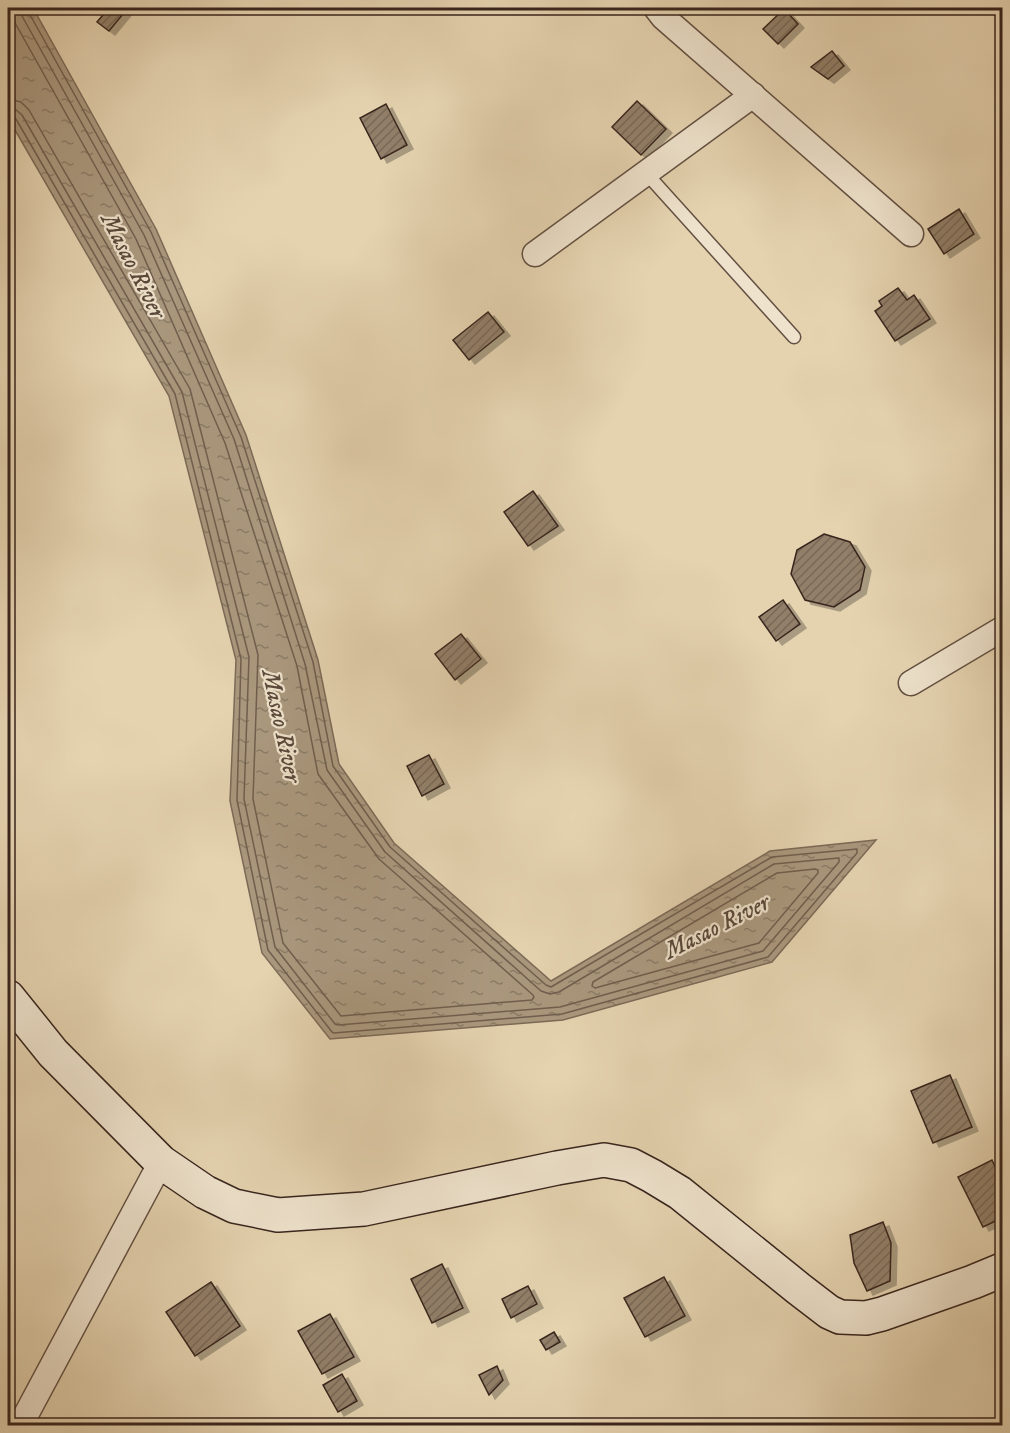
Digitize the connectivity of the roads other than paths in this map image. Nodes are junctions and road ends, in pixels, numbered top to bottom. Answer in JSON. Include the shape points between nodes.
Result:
{"nodes":[{"id":1,"x":656,"y":8,"type":"edge"},
{"id":2,"x":753,"y":95,"type":"junction"},
{"id":3,"x":646,"y":173,"type":"junction"},
{"id":4,"x":911,"y":234,"type":"dead end"},
{"id":5,"x":535,"y":254,"type":"dead end"},
{"id":6,"x":794,"y":337,"type":"dead end"},
{"id":7,"x":1002,"y":629,"type":"edge"},
{"id":8,"x":911,"y":683,"type":"dead end"},
{"id":9,"x":8,"y":997,"type":"edge"},
{"id":10,"x":161,"y":1162,"type":"junction"},
{"id":11,"x":1002,"y":1270,"type":"edge"},
{"id":12,"x":20,"y":1425,"type":"edge"}],
"edges":[{"from":1,"to":2,"type":"street"},
{"from":2,"to":3,"type":"street"},
{"from":2,"to":4,"type":"street"},
{"from":3,"to":5,"type":"street"},
{"from":3,"to":6,"type":"lane"},
{"from":7,"to":8,"type":"street"},
{"from":9,"to":10,"type":"street","via":[[53,1053]]},
{"from":10,"to":11,"type":"street","via":[[234,1206],[278,1215],[364,1209],[604,1160],[631,1165],[680,1193],[806,1295],[840,1317],[882,1314]]},
{"from":10,"to":12,"type":"street"}]}
